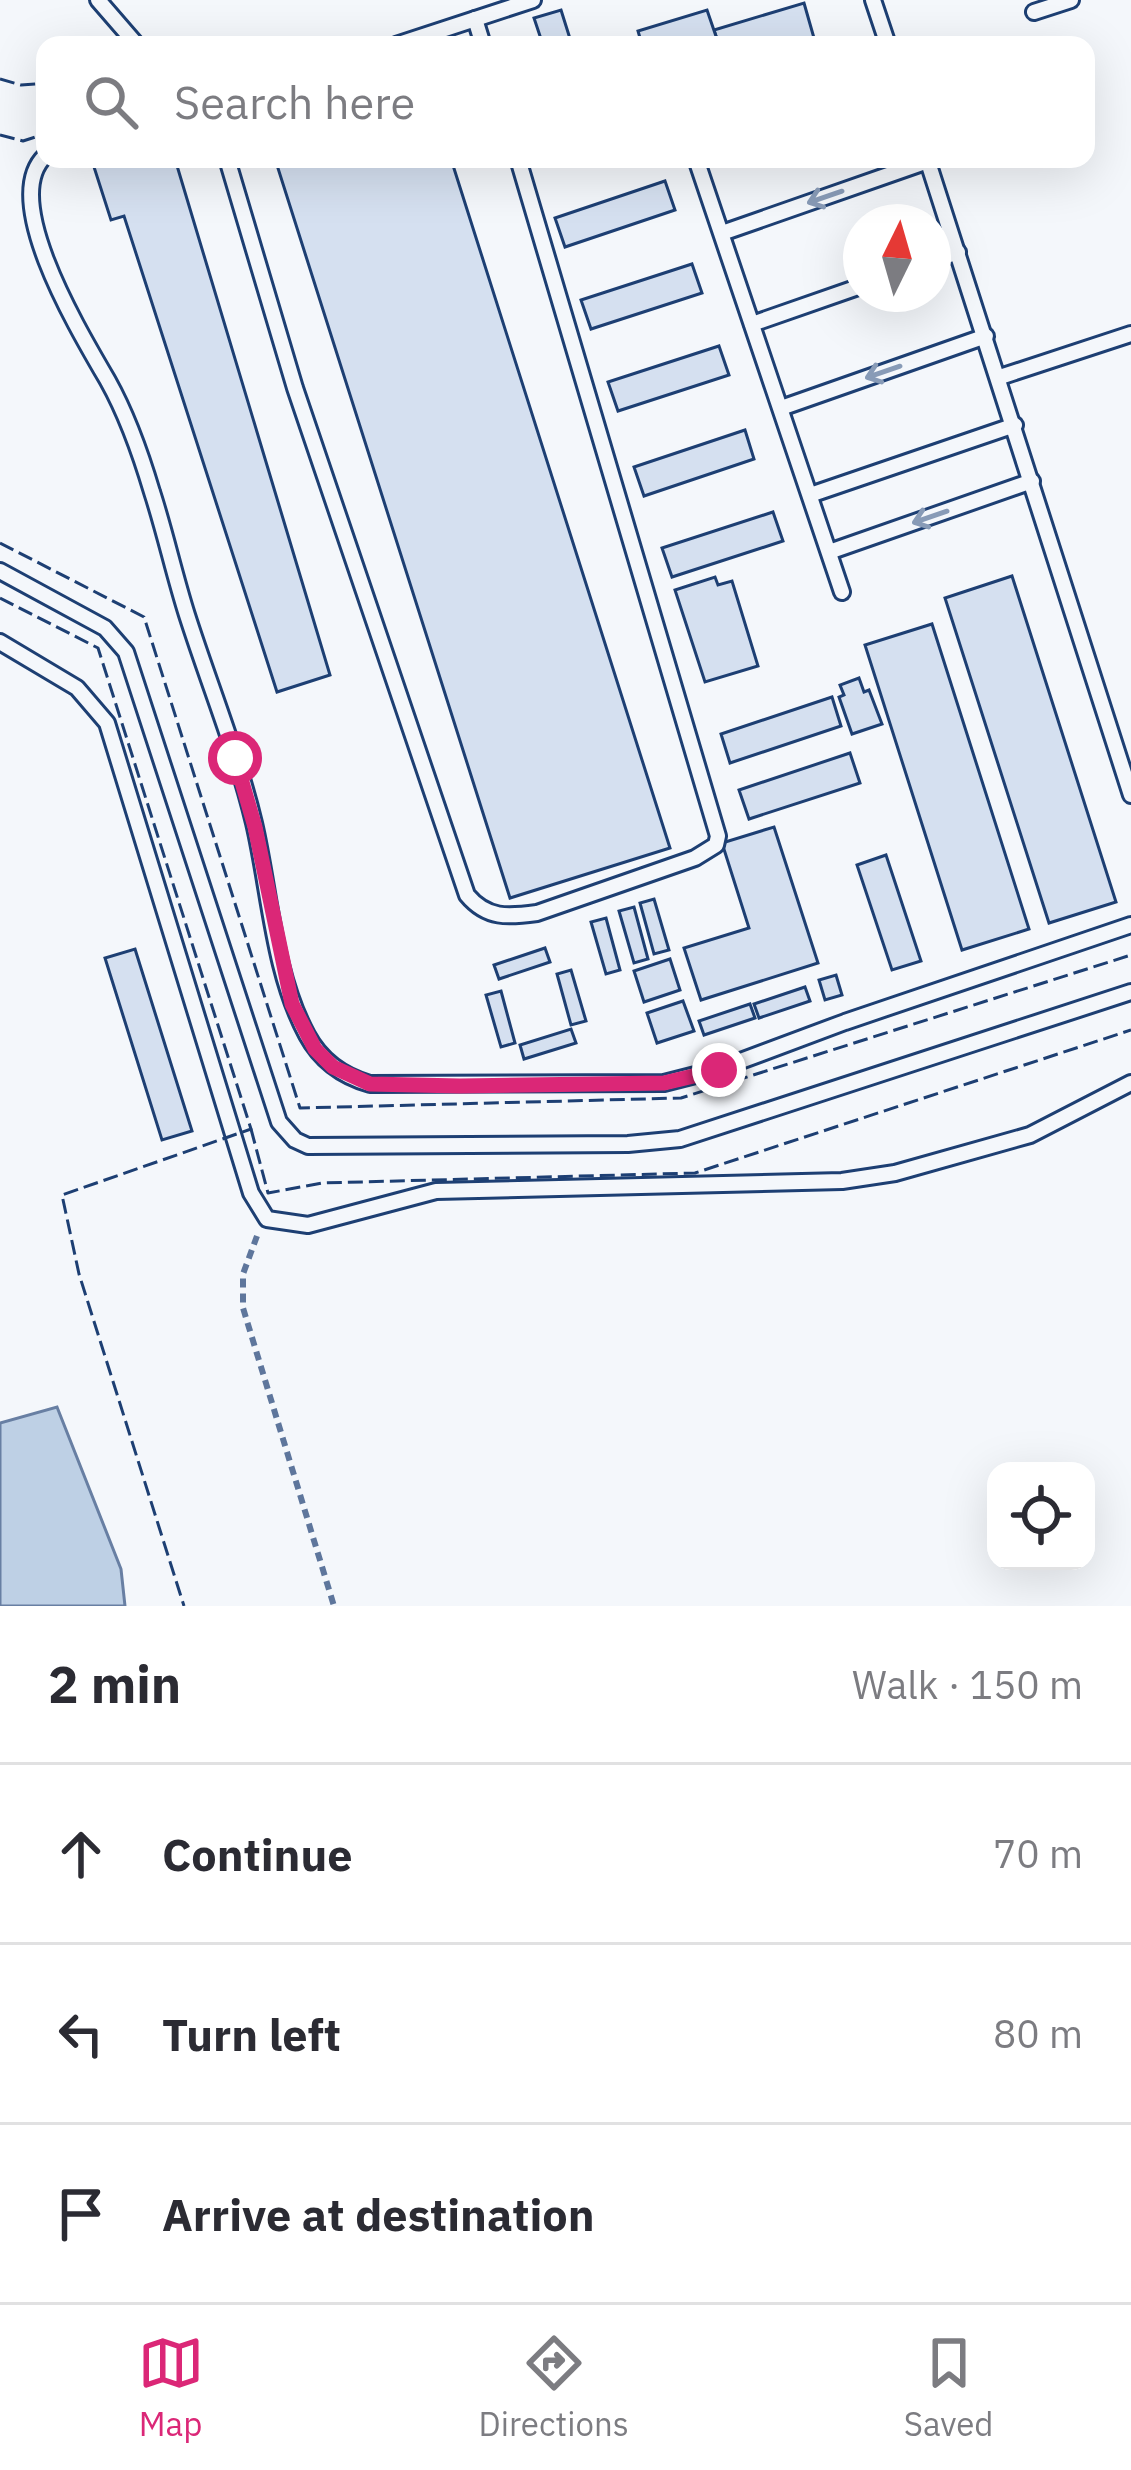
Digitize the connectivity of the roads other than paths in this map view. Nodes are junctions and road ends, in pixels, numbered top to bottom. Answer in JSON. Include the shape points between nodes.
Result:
{"nodes":[{"id":1,"x":98,"y":0,"type":"edge"},
{"id":2,"x":533,"y":0,"type":"edge"},
{"id":3,"x":873,"y":0,"type":"edge"},
{"id":4,"x":1071,"y":0,"type":"edge"},
{"id":5,"x":1034,"y":13,"type":"dead end"},
{"id":6,"x":476,"y":19,"type":"junction"},
{"id":7,"x":129,"y":36,"type":"edge"},
{"id":8,"x":424,"y":36,"type":"edge"},
{"id":9,"x":481,"y":36,"type":"edge"},
{"id":10,"x":885,"y":36,"type":"edge"},
{"id":11,"x":36,"y":160,"type":"edge"},
{"id":12,"x":230,"y":168,"type":"edge"},
{"id":13,"x":521,"y":168,"type":"edge"},
{"id":14,"x":699,"y":168,"type":"edge"},
{"id":15,"x":905,"y":168,"type":"edge"},
{"id":16,"x":930,"y":168,"type":"edge"},
{"id":17,"x":15,"y":177,"type":"dead end"},
{"id":18,"x":722,"y":233,"type":"junction"},
{"id":19,"x":958,"y":253,"type":"junction"},
{"id":20,"x":951,"y":255,"type":"edge"},
{"id":21,"x":35,"y":273,"type":"dead end"},
{"id":22,"x":843,"y":292,"type":"edge"},
{"id":23,"x":752,"y":324,"type":"junction"},
{"id":24,"x":1131,"y":334,"type":"edge"},
{"id":25,"x":986,"y":336,"type":"junction"},
{"id":26,"x":1000,"y":376,"type":"junction"},
{"id":27,"x":781,"y":408,"type":"junction"},
{"id":28,"x":1015,"y":425,"type":"junction"},
{"id":29,"x":1032,"y":481,"type":"junction"},
{"id":30,"x":810,"y":495,"type":"junction"},
{"id":31,"x":829,"y":552,"type":"junction"},
{"id":32,"x":0,"y":571,"type":"edge"},
{"id":33,"x":842,"y":592,"type":"dead end"},
{"id":34,"x":0,"y":642,"type":"edge"},
{"id":35,"x":1131,"y":795,"type":"edge"},
{"id":36,"x":1131,"y":925,"type":"edge"},
{"id":37,"x":1131,"y":992,"type":"edge"},
{"id":38,"x":1131,"y":1083,"type":"edge"}],
"edges":[{"from":1,"to":7,"type":"lane"},
{"from":2,"to":6,"type":"lane"},
{"from":3,"to":10,"type":"lane"},
{"from":4,"to":5,"type":"lane"},
{"from":6,"to":8,"type":"lane"},
{"from":6,"to":9,"type":"lane"},
{"from":11,"to":17,"type":"lane"},
{"from":12,"to":13,"type":"lane","via":[[467,895],[510,917],[695,858],[718,836]]},
{"from":14,"to":18,"type":"lane"},
{"from":15,"to":18,"type":"lane","one_way":true},
{"from":16,"to":19,"type":"lane"},
{"from":18,"to":23,"type":"lane"},
{"from":19,"to":20,"type":"lane"},
{"from":19,"to":25,"type":"lane"},
{"from":21,"to":36,"type":"lane","via":[[127,423],[247,798],[292,1004],[315,1049],[352,1079],[664,1083]]},
{"from":22,"to":23,"type":"lane"},
{"from":23,"to":27,"type":"lane"},
{"from":24,"to":26,"type":"lane"},
{"from":25,"to":26,"type":"lane"},
{"from":25,"to":27,"type":"lane","one_way":true},
{"from":26,"to":28,"type":"lane"},
{"from":27,"to":30,"type":"lane"},
{"from":28,"to":29,"type":"lane"},
{"from":28,"to":30,"type":"lane"},
{"from":29,"to":31,"type":"lane","one_way":true},
{"from":29,"to":35,"type":"lane"},
{"from":30,"to":31,"type":"lane"},
{"from":31,"to":33,"type":"lane"},
{"from":32,"to":37,"type":"lane","via":[[105,628],[126,652],[279,1122],[308,1146],[680,1139]]},
{"from":34,"to":38,"type":"lane","via":[[77,688],[106,723],[251,1193],[267,1219],[308,1225],[436,1191],[860,1179],[1030,1135]]}]}
